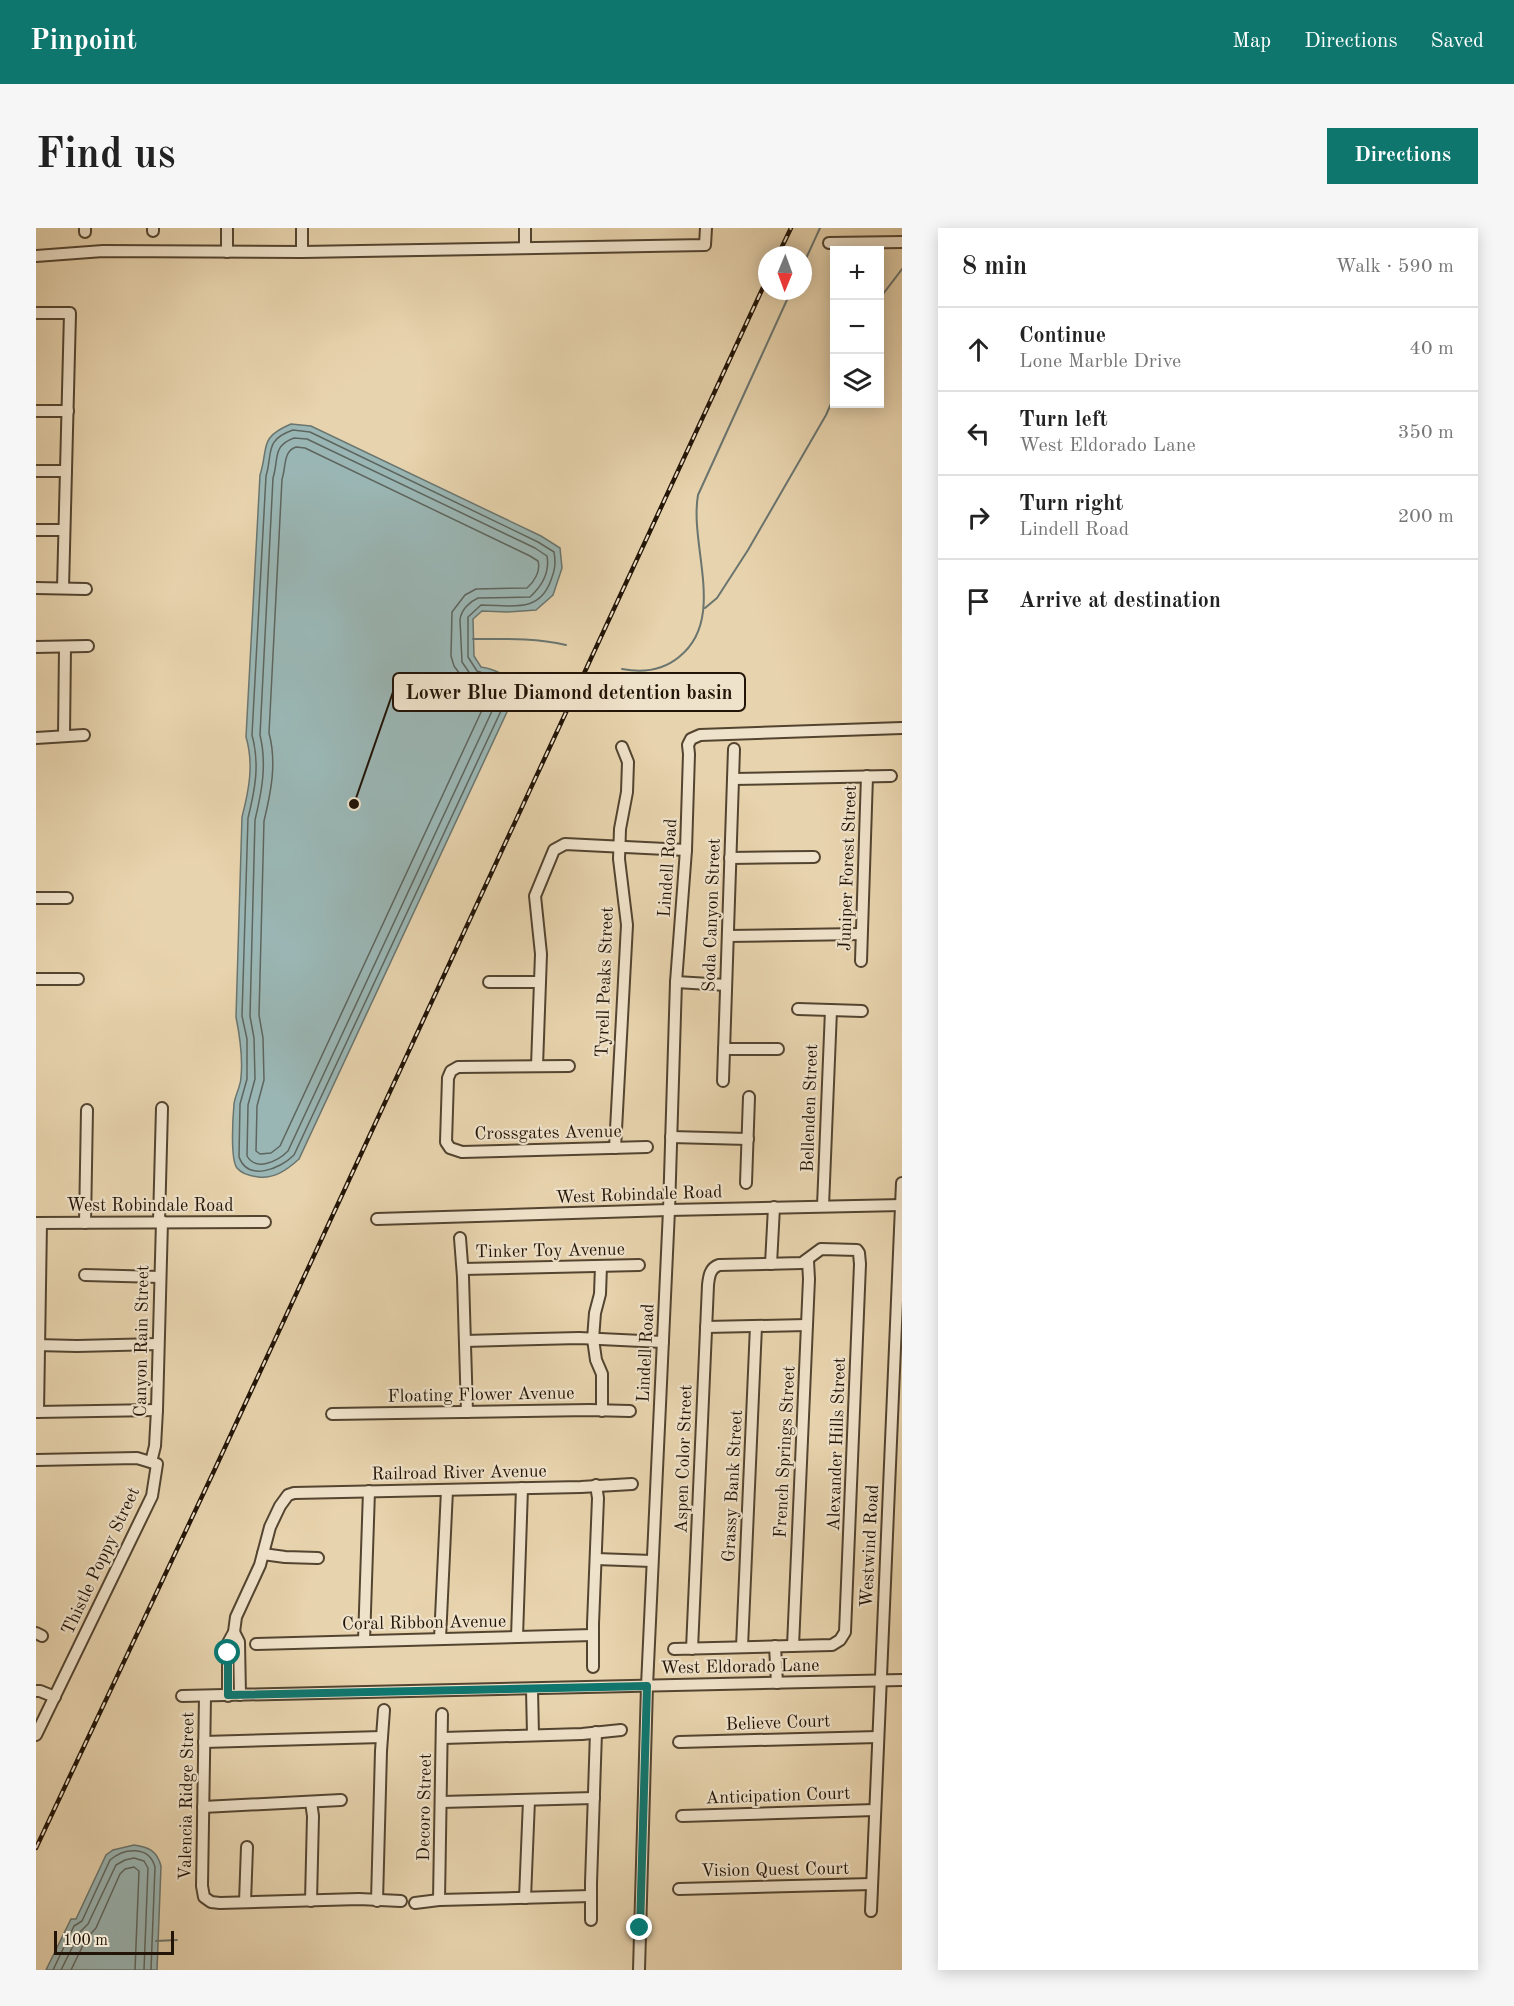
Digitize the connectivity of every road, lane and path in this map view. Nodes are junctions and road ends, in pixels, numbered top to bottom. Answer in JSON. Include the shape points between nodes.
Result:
{"nodes":[{"id":1,"x":227,"y":228,"type":"edge"},
{"id":2,"x":302,"y":228,"type":"edge"},
{"id":3,"x":525,"y":228,"type":"edge"},
{"id":4,"x":706,"y":228,"type":"edge"},
{"id":5,"x":902,"y":242,"type":"edge"},
{"id":6,"x":829,"y":243,"type":"dead end"},
{"id":7,"x":525,"y":246,"type":"junction"},
{"id":8,"x":227,"y":252,"type":"junction"},
{"id":9,"x":302,"y":252,"type":"junction"},
{"id":10,"x":36,"y":256,"type":"edge"},
{"id":11,"x":36,"y":313,"type":"edge"},
{"id":12,"x":36,"y":411,"type":"edge"},
{"id":13,"x":68,"y":411,"type":"junction"},
{"id":14,"x":36,"y":471,"type":"edge"},
{"id":15,"x":66,"y":471,"type":"junction"},
{"id":16,"x":36,"y":530,"type":"edge"},
{"id":17,"x":63,"y":530,"type":"junction"},
{"id":18,"x":36,"y":588,"type":"edge"},
{"id":19,"x":63,"y":588,"type":"junction"},
{"id":20,"x":86,"y":589,"type":"dead end"},
{"id":21,"x":65,"y":646,"type":"junction"},
{"id":22,"x":88,"y":646,"type":"dead end"},
{"id":23,"x":36,"y":647,"type":"edge"},
{"id":24,"x":902,"y":728,"type":"edge"},
{"id":25,"x":64,"y":735,"type":"junction"},
{"id":26,"x":84,"y":735,"type":"dead end"},
{"id":27,"x":36,"y":738,"type":"edge"},
{"id":28,"x":622,"y":747,"type":"dead end"},
{"id":29,"x":734,"y":749,"type":"dead end"},
{"id":30,"x":867,"y":776,"type":"junction"},
{"id":31,"x":891,"y":776,"type":"dead end"},
{"id":32,"x":733,"y":779,"type":"junction"},
{"id":33,"x":619,"y":846,"type":"junction"},
{"id":34,"x":686,"y":850,"type":"junction"},
{"id":35,"x":814,"y":857,"type":"dead end"},
{"id":36,"x":730,"y":858,"type":"junction"},
{"id":37,"x":67,"y":897,"type":"dead end"},
{"id":38,"x":36,"y":898,"type":"edge"},
{"id":39,"x":861,"y":934,"type":"junction"},
{"id":40,"x":728,"y":936,"type":"junction"},
{"id":41,"x":861,"y":961,"type":"dead end"},
{"id":42,"x":36,"y":979,"type":"edge"},
{"id":43,"x":78,"y":979,"type":"dead end"},
{"id":44,"x":489,"y":982,"type":"dead end"},
{"id":45,"x":540,"y":982,"type":"junction"},
{"id":46,"x":676,"y":982,"type":"junction"},
{"id":47,"x":726,"y":985,"type":"junction"},
{"id":48,"x":798,"y":1009,"type":"dead end"},
{"id":49,"x":831,"y":1010,"type":"junction"},
{"id":50,"x":862,"y":1011,"type":"dead end"},
{"id":51,"x":724,"y":1049,"type":"junction"},
{"id":52,"x":778,"y":1049,"type":"dead end"},
{"id":53,"x":537,"y":1066,"type":"junction"},
{"id":54,"x":569,"y":1066,"type":"dead end"},
{"id":55,"x":723,"y":1081,"type":"dead end"},
{"id":56,"x":749,"y":1097,"type":"dead end"},
{"id":57,"x":162,"y":1108,"type":"dead end"},
{"id":58,"x":87,"y":1110,"type":"dead end"},
{"id":59,"x":671,"y":1137,"type":"junction"},
{"id":60,"x":747,"y":1139,"type":"junction"},
{"id":61,"x":647,"y":1147,"type":"dead end"},
{"id":62,"x":615,"y":1148,"type":"junction"},
{"id":63,"x":746,"y":1183,"type":"dead end"},
{"id":64,"x":902,"y":1183,"type":"edge"},
{"id":65,"x":902,"y":1205,"type":"edge"},
{"id":66,"x":823,"y":1206,"type":"junction"},
{"id":67,"x":774,"y":1207,"type":"junction"},
{"id":68,"x":669,"y":1210,"type":"junction"},
{"id":69,"x":377,"y":1219,"type":"dead end"},
{"id":70,"x":161,"y":1221,"type":"junction"},
{"id":71,"x":86,"y":1222,"type":"junction"},
{"id":72,"x":265,"y":1222,"type":"dead end"},
{"id":73,"x":39,"y":1223,"type":"edge"},
{"id":74,"x":460,"y":1238,"type":"dead end"},
{"id":75,"x":808,"y":1261,"type":"junction"},
{"id":76,"x":771,"y":1264,"type":"junction"},
{"id":77,"x":639,"y":1265,"type":"dead end"},
{"id":78,"x":601,"y":1266,"type":"junction"},
{"id":79,"x":462,"y":1269,"type":"junction"},
{"id":80,"x":85,"y":1275,"type":"dead end"},
{"id":81,"x":160,"y":1277,"type":"junction"},
{"id":82,"x":807,"y":1325,"type":"junction"},
{"id":83,"x":756,"y":1326,"type":"junction"},
{"id":84,"x":706,"y":1327,"type":"junction"},
{"id":85,"x":592,"y":1338,"type":"junction"},
{"id":86,"x":465,"y":1341,"type":"junction"},
{"id":87,"x":663,"y":1342,"type":"junction"},
{"id":88,"x":158,"y":1344,"type":"junction"},
{"id":89,"x":37,"y":1345,"type":"edge"},
{"id":90,"x":158,"y":1410,"type":"junction"},
{"id":91,"x":602,"y":1411,"type":"junction"},
{"id":92,"x":37,"y":1412,"type":"edge"},
{"id":93,"x":467,"y":1412,"type":"junction"},
{"id":94,"x":630,"y":1412,"type":"dead end"},
{"id":95,"x":332,"y":1414,"type":"dead end"},
{"id":96,"x":36,"y":1460,"type":"edge"},
{"id":97,"x":154,"y":1463,"type":"junction"},
{"id":98,"x":632,"y":1484,"type":"dead end"},
{"id":99,"x":596,"y":1485,"type":"junction"},
{"id":100,"x":522,"y":1488,"type":"junction"},
{"id":101,"x":447,"y":1490,"type":"junction"},
{"id":102,"x":369,"y":1491,"type":"junction"},
{"id":103,"x":263,"y":1554,"type":"junction"},
{"id":104,"x":318,"y":1557,"type":"dead end"},
{"id":105,"x":596,"y":1559,"type":"junction"},
{"id":106,"x":652,"y":1561,"type":"junction"},
{"id":107,"x":234,"y":1632,"type":"junction"},
{"id":108,"x":593,"y":1635,"type":"junction"},
{"id":109,"x":517,"y":1637,"type":"junction"},
{"id":110,"x":440,"y":1639,"type":"junction"},
{"id":111,"x":364,"y":1641,"type":"junction"},
{"id":112,"x":256,"y":1644,"type":"dead end"},
{"id":113,"x":775,"y":1646,"type":"junction"},
{"id":114,"x":793,"y":1646,"type":"junction"},
{"id":115,"x":742,"y":1647,"type":"junction"},
{"id":116,"x":674,"y":1649,"type":"dead end"},
{"id":117,"x":692,"y":1649,"type":"junction"},
{"id":118,"x":593,"y":1667,"type":"dead end"},
{"id":119,"x":902,"y":1680,"type":"edge"},
{"id":120,"x":880,"y":1681,"type":"junction"},
{"id":121,"x":777,"y":1683,"type":"junction"},
{"id":122,"x":647,"y":1686,"type":"junction"},
{"id":123,"x":532,"y":1689,"type":"junction"},
{"id":124,"x":36,"y":1691,"type":"edge"},
{"id":125,"x":228,"y":1695,"type":"junction"},
{"id":126,"x":240,"y":1695,"type":"junction"},
{"id":127,"x":182,"y":1696,"type":"dead end"},
{"id":128,"x":205,"y":1696,"type":"junction"},
{"id":129,"x":55,"y":1697,"type":"junction"},
{"id":130,"x":384,"y":1710,"type":"dead end"},
{"id":131,"x":442,"y":1714,"type":"dead end"},
{"id":132,"x":621,"y":1730,"type":"dead end"},
{"id":133,"x":596,"y":1732,"type":"junction"},
{"id":134,"x":36,"y":1735,"type":"edge"},
{"id":135,"x":533,"y":1735,"type":"junction"},
{"id":136,"x":382,"y":1737,"type":"junction"},
{"id":137,"x":878,"y":1737,"type":"junction"},
{"id":138,"x":443,"y":1738,"type":"junction"},
{"id":139,"x":204,"y":1742,"type":"junction"},
{"id":140,"x":679,"y":1742,"type":"dead end"},
{"id":141,"x":594,"y":1798,"type":"junction"},
{"id":142,"x":341,"y":1800,"type":"dead end"},
{"id":143,"x":529,"y":1800,"type":"junction"},
{"id":144,"x":311,"y":1802,"type":"junction"},
{"id":145,"x":441,"y":1802,"type":"junction"},
{"id":146,"x":203,"y":1807,"type":"junction"},
{"id":147,"x":875,"y":1810,"type":"junction"},
{"id":148,"x":682,"y":1816,"type":"dead end"},
{"id":149,"x":247,"y":1847,"type":"dead end"},
{"id":150,"x":872,"y":1884,"type":"junction"},
{"id":151,"x":679,"y":1889,"type":"dead end"},
{"id":152,"x":591,"y":1896,"type":"junction"},
{"id":153,"x":525,"y":1898,"type":"junction"},
{"id":154,"x":439,"y":1900,"type":"junction"},
{"id":155,"x":311,"y":1901,"type":"junction"},
{"id":156,"x":377,"y":1901,"type":"junction"},
{"id":157,"x":401,"y":1901,"type":"dead end"},
{"id":158,"x":245,"y":1902,"type":"junction"},
{"id":159,"x":415,"y":1903,"type":"dead end"},
{"id":160,"x":871,"y":1911,"type":"dead end"},
{"id":161,"x":591,"y":1920,"type":"dead end"},
{"id":162,"x":639,"y":1970,"type":"edge"}],
"edges":[{"from":1,"to":8,"type":"street"},
{"from":2,"to":9,"type":"street"},
{"from":3,"to":7,"type":"street"},
{"from":4,"to":7,"type":"street","via":[[705,245]]},
{"from":5,"to":6,"type":"street"},
{"from":7,"to":9,"type":"street"},
{"from":8,"to":9,"type":"street"},
{"from":8,"to":10,"type":"street","via":[[103,251]]},
{"from":11,"to":13,"type":"street","via":[[70,313]]},
{"from":12,"to":13,"type":"street"},
{"from":13,"to":15,"type":"street"},
{"from":14,"to":15,"type":"street"},
{"from":15,"to":17,"type":"street"},
{"from":16,"to":17,"type":"street"},
{"from":17,"to":19,"type":"street"},
{"from":18,"to":19,"type":"street"},
{"from":19,"to":20,"type":"street"},
{"from":21,"to":22,"type":"street"},
{"from":21,"to":23,"type":"street"},
{"from":21,"to":25,"type":"street"},
{"from":24,"to":34,"type":"street","name":"Lindell Road","via":[[708,734],[691,739],[687,745]]},
{"from":25,"to":26,"type":"street"},
{"from":25,"to":27,"type":"street"},
{"from":28,"to":33,"type":"street","name":"Tyrell Peaks Street","via":[[628,777]]},
{"from":29,"to":32,"type":"street","name":"Soda Canyon Street"},
{"from":30,"to":31,"type":"street"},
{"from":30,"to":32,"type":"street"},
{"from":30,"to":39,"type":"street","name":"Juniper Forest Street"},
{"from":32,"to":36,"type":"street","name":"Soda Canyon Street"},
{"from":33,"to":34,"type":"street"},
{"from":33,"to":45,"type":"street","via":[[565,844],[554,850],[535,896],[541,942]]},
{"from":33,"to":62,"type":"street","name":"Tyrell Peaks Street","via":[[627,925]]},
{"from":34,"to":46,"type":"street","name":"Lindell Road"},
{"from":35,"to":36,"type":"street"},
{"from":36,"to":40,"type":"street","name":"Soda Canyon Street"},
{"from":37,"to":38,"type":"street"},
{"from":39,"to":40,"type":"street"},
{"from":39,"to":41,"type":"street","name":"Juniper Forest Street"},
{"from":40,"to":47,"type":"street","name":"Soda Canyon Street"},
{"from":42,"to":43,"type":"street"},
{"from":44,"to":45,"type":"street"},
{"from":45,"to":53,"type":"street"},
{"from":46,"to":47,"type":"street"},
{"from":46,"to":59,"type":"street","name":"Lindell Road"},
{"from":47,"to":51,"type":"street","name":"Soda Canyon Street"},
{"from":48,"to":49,"type":"street"},
{"from":49,"to":50,"type":"street"},
{"from":49,"to":66,"type":"street","name":"Bellenden Street"},
{"from":51,"to":52,"type":"street"},
{"from":51,"to":55,"type":"street","name":"Soda Canyon Street"},
{"from":53,"to":54,"type":"street"},
{"from":53,"to":62,"type":"street","name":"Crossgates Avenue","via":[[458,1067],[451,1071],[446,1142],[450,1148],[462,1152]]},
{"from":56,"to":60,"type":"street"},
{"from":57,"to":70,"type":"street","name":"Canyon Rain Street"},
{"from":58,"to":71,"type":"street"},
{"from":59,"to":60,"type":"street"},
{"from":59,"to":68,"type":"street","name":"Lindell Road"},
{"from":60,"to":63,"type":"street"},
{"from":61,"to":62,"type":"street","name":"Crossgates Avenue"},
{"from":64,"to":65,"type":"street","name":"Westwind Road"},
{"from":65,"to":66,"type":"street","name":"West Robindale Road"},
{"from":65,"to":120,"type":"street","name":"Westwind Road"},
{"from":66,"to":67,"type":"street","name":"West Robindale Road"},
{"from":67,"to":68,"type":"street","name":"West Robindale Road"},
{"from":67,"to":76,"type":"street"},
{"from":68,"to":69,"type":"street","name":"West Robindale Road"},
{"from":68,"to":87,"type":"street","name":"Lindell Road"},
{"from":70,"to":71,"type":"street","name":"West Robindale Road"},
{"from":70,"to":72,"type":"street","name":"West Robindale Road"},
{"from":70,"to":81,"type":"street","name":"Canyon Rain Street"},
{"from":71,"to":73,"type":"street","name":"West Robindale Road"},
{"from":73,"to":89,"type":"street"},
{"from":74,"to":79,"type":"street"},
{"from":75,"to":76,"type":"street"},
{"from":75,"to":82,"type":"street","name":"French Springs Street"},
{"from":75,"to":114,"type":"street","name":"Alexander Hills Street","via":[[821,1249],[859,1253],[854,1453],[845,1632],[832,1645]]},
{"from":76,"to":84,"type":"street","name":"Aspen Color Street","via":[[715,1266],[708,1285]]},
{"from":77,"to":78,"type":"street","name":"Tinker Toy Avenue"},
{"from":78,"to":79,"type":"street","name":"Tinker Toy Avenue"},
{"from":78,"to":85,"type":"street"},
{"from":79,"to":86,"type":"street"},
{"from":80,"to":81,"type":"street"},
{"from":81,"to":88,"type":"street","name":"Canyon Rain Street"},
{"from":82,"to":83,"type":"street"},
{"from":82,"to":114,"type":"street","name":"French Springs Street"},
{"from":83,"to":84,"type":"street"},
{"from":83,"to":115,"type":"street","name":"Grassy Bank Street"},
{"from":84,"to":117,"type":"street","name":"Aspen Color Street"},
{"from":85,"to":86,"type":"street"},
{"from":85,"to":87,"type":"street"},
{"from":85,"to":91,"type":"street","via":[[602,1374]]},
{"from":86,"to":93,"type":"street"},
{"from":87,"to":106,"type":"street","name":"Lindell Road"},
{"from":88,"to":89,"type":"street"},
{"from":88,"to":90,"type":"street","name":"Canyon Rain Street"},
{"from":89,"to":92,"type":"street"},
{"from":90,"to":92,"type":"street"},
{"from":90,"to":97,"type":"street","name":"Canyon Rain Street"},
{"from":91,"to":93,"type":"street","name":"Floating Flower Avenue"},
{"from":91,"to":94,"type":"street","name":"Floating Flower Avenue"},
{"from":93,"to":95,"type":"street","name":"Floating Flower Avenue"},
{"from":96,"to":97,"type":"street","via":[[137,1458]]},
{"from":97,"to":129,"type":"street","name":"Thistle Poppy Street","via":[[152,1496]]},
{"from":98,"to":99,"type":"street","name":"Railroad River Avenue"},
{"from":99,"to":100,"type":"street","name":"Railroad River Avenue"},
{"from":99,"to":105,"type":"street"},
{"from":100,"to":101,"type":"street","name":"Railroad River Avenue"},
{"from":100,"to":109,"type":"street"},
{"from":101,"to":102,"type":"street","name":"Railroad River Avenue"},
{"from":101,"to":110,"type":"street"},
{"from":102,"to":103,"type":"street","name":"Railroad River Avenue","via":[[288,1495],[270,1527]]},
{"from":102,"to":111,"type":"street"},
{"from":103,"to":104,"type":"street"},
{"from":103,"to":107,"type":"street","via":[[236,1617]]},
{"from":105,"to":106,"type":"street"},
{"from":105,"to":108,"type":"street"},
{"from":106,"to":122,"type":"street","name":"Lindell Road"},
{"from":107,"to":125,"type":"street","via":[[228,1643]]},
{"from":107,"to":126,"type":"street","via":[[239,1642]]},
{"from":108,"to":109,"type":"street","name":"Coral Ribbon Avenue"},
{"from":108,"to":118,"type":"street"},
{"from":109,"to":110,"type":"street","name":"Coral Ribbon Avenue"},
{"from":110,"to":111,"type":"street","name":"Coral Ribbon Avenue"},
{"from":111,"to":112,"type":"street","name":"Coral Ribbon Avenue"},
{"from":113,"to":114,"type":"street"},
{"from":113,"to":115,"type":"street"},
{"from":113,"to":121,"type":"street"},
{"from":115,"to":117,"type":"street"},
{"from":116,"to":117,"type":"street"},
{"from":119,"to":120,"type":"street","name":"West Eldorado Lane"},
{"from":120,"to":121,"type":"street","name":"West Eldorado Lane"},
{"from":120,"to":137,"type":"street","name":"Westwind Road"},
{"from":121,"to":122,"type":"street","name":"West Eldorado Lane"},
{"from":122,"to":123,"type":"street","name":"West Eldorado Lane"},
{"from":122,"to":162,"type":"street","name":"Lindell Road"},
{"from":123,"to":126,"type":"street","name":"West Eldorado Lane"},
{"from":123,"to":135,"type":"street"},
{"from":124,"to":129,"type":"street"},
{"from":125,"to":126,"type":"street","name":"West Eldorado Lane"},
{"from":125,"to":128,"type":"street","name":"West Eldorado Lane"},
{"from":127,"to":128,"type":"street","name":"West Eldorado Lane"},
{"from":128,"to":139,"type":"street","name":"Valencia Ridge Street"},
{"from":129,"to":134,"type":"street","name":"Thistle Poppy Street"},
{"from":130,"to":136,"type":"street"},
{"from":131,"to":138,"type":"street","name":"Decoro Street"},
{"from":132,"to":133,"type":"street"},
{"from":133,"to":135,"type":"street"},
{"from":133,"to":141,"type":"street"},
{"from":135,"to":138,"type":"street"},
{"from":136,"to":139,"type":"street"},
{"from":136,"to":156,"type":"street"},
{"from":137,"to":140,"type":"street","name":"Believe Court"},
{"from":137,"to":147,"type":"street","name":"Westwind Road"},
{"from":138,"to":145,"type":"street","name":"Decoro Street"},
{"from":139,"to":146,"type":"street","name":"Valencia Ridge Street"},
{"from":141,"to":143,"type":"street"},
{"from":141,"to":152,"type":"street"},
{"from":142,"to":144,"type":"street"},
{"from":143,"to":145,"type":"street"},
{"from":143,"to":153,"type":"street"},
{"from":144,"to":146,"type":"street"},
{"from":144,"to":155,"type":"street"},
{"from":145,"to":154,"type":"street","name":"Decoro Street"},
{"from":146,"to":158,"type":"street","name":"Valencia Ridge Street","via":[[204,1897],[211,1902]]},
{"from":147,"to":148,"type":"street","name":"Anticipation Court"},
{"from":147,"to":150,"type":"street","name":"Westwind Road"},
{"from":149,"to":158,"type":"street"},
{"from":150,"to":151,"type":"street","name":"Vision Quest Court"},
{"from":150,"to":160,"type":"street","name":"Westwind Road"},
{"from":152,"to":153,"type":"street"},
{"from":152,"to":161,"type":"street"},
{"from":153,"to":154,"type":"street"},
{"from":154,"to":159,"type":"street"},
{"from":155,"to":156,"type":"street"},
{"from":155,"to":158,"type":"street"},
{"from":156,"to":157,"type":"street"}]}
